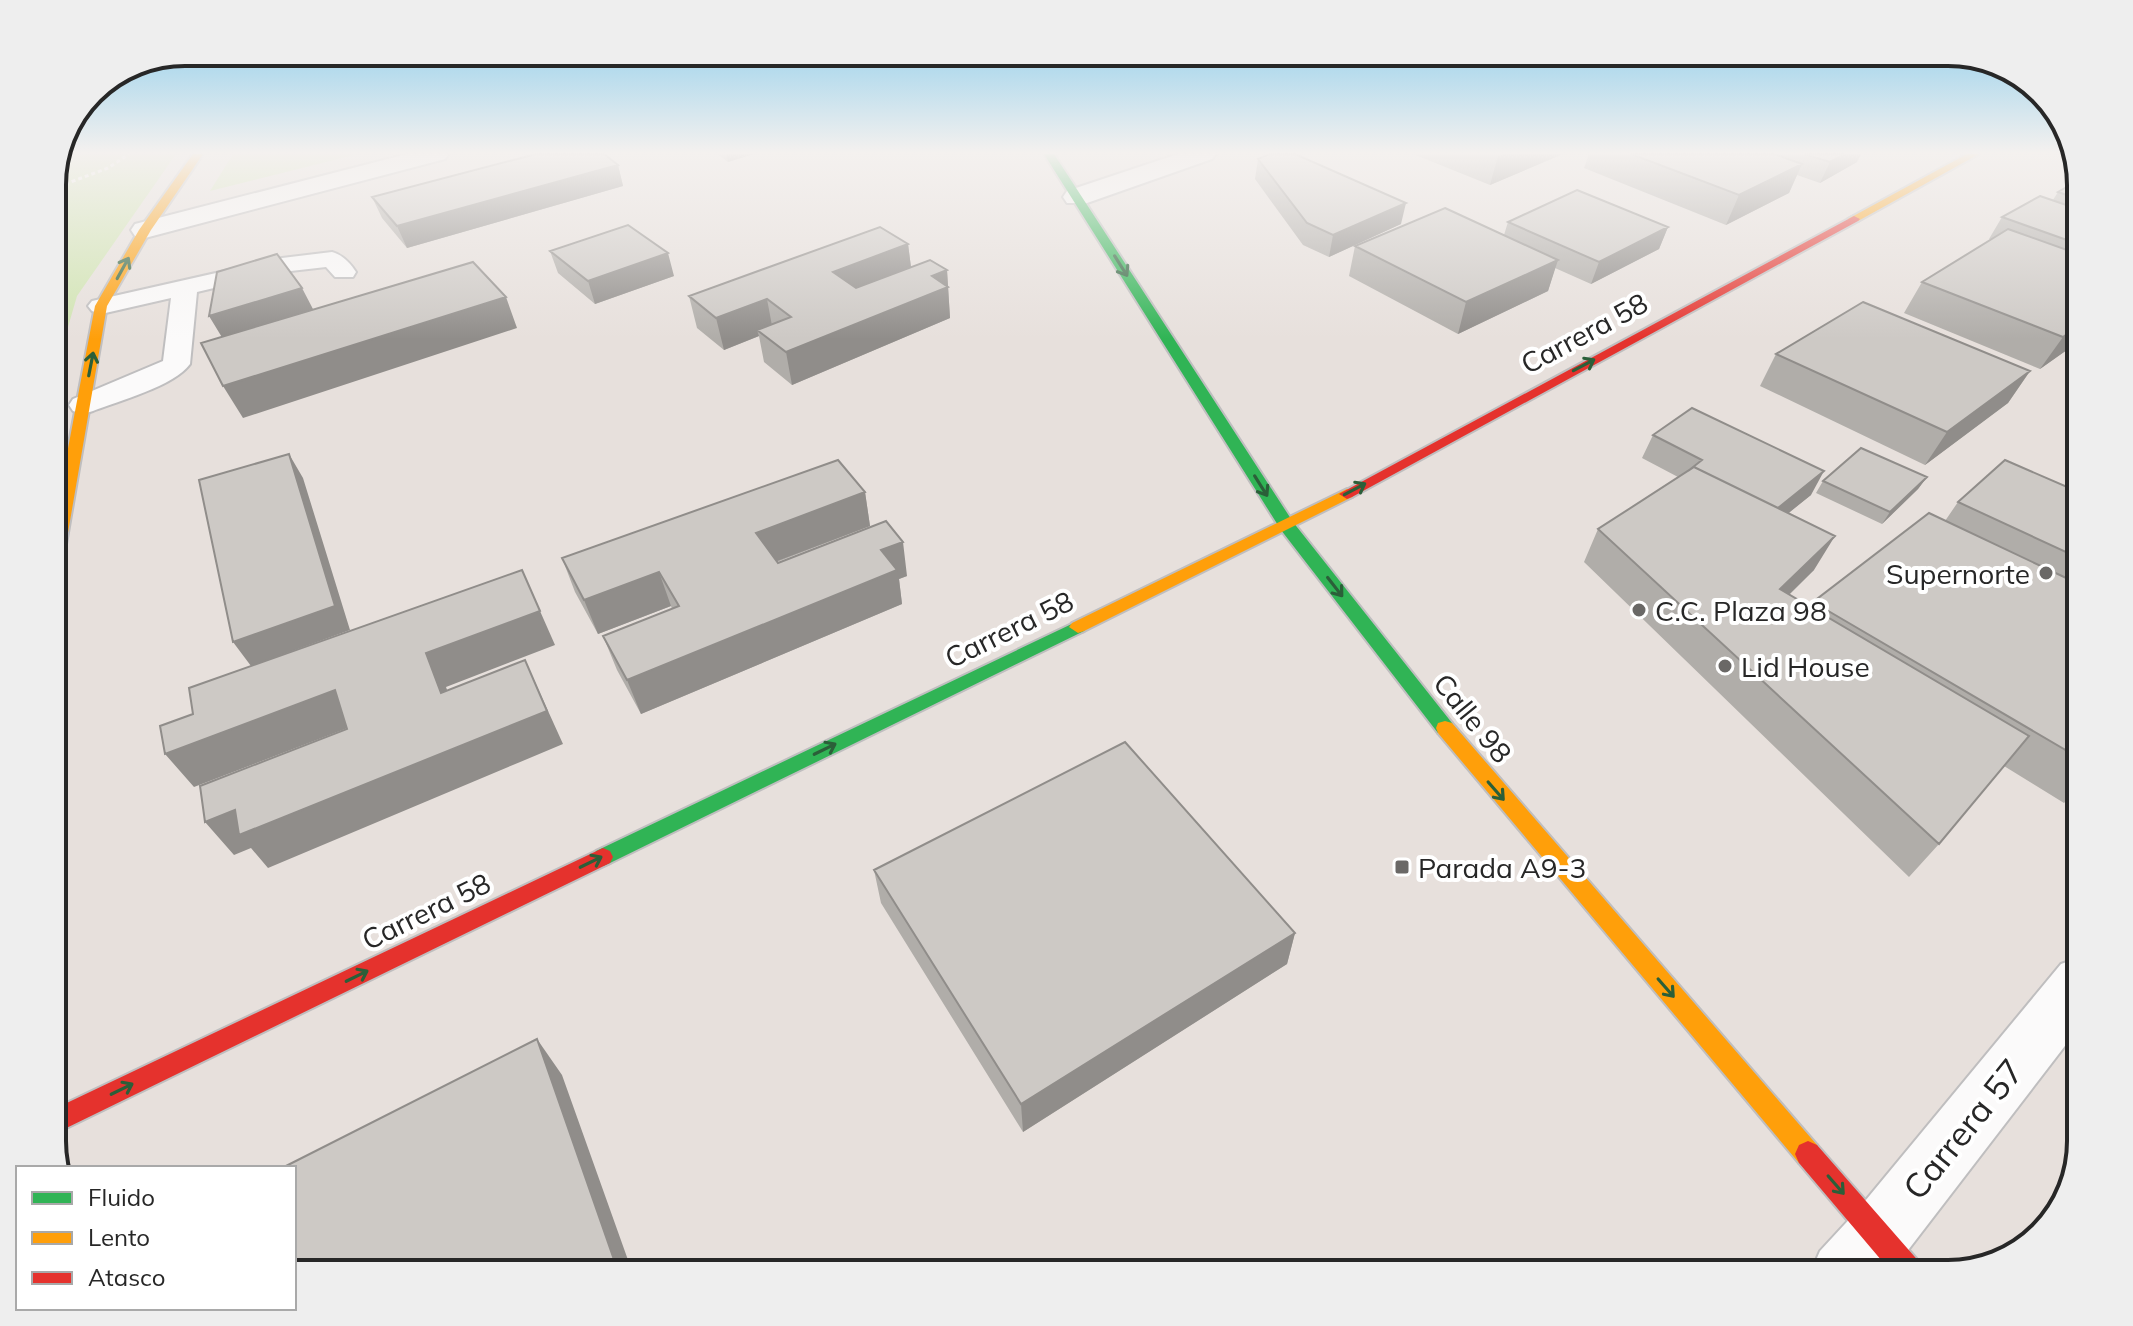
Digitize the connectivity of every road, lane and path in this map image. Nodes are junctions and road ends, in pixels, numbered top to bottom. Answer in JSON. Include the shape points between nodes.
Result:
{"nodes":[{"id":1,"x":155,"y":216,"type":"edge"},
{"id":2,"x":199,"y":216,"type":"edge"},
{"id":3,"x":1089,"y":216,"type":"edge"},
{"id":4,"x":1860,"y":216,"type":"edge"},
{"id":5,"x":145,"y":230,"type":"junction"},
{"id":6,"x":344,"y":272,"type":"dead end"},
{"id":7,"x":185,"y":289,"type":"junction"},
{"id":8,"x":101,"y":306,"type":"junction"},
{"id":9,"x":83,"y":405,"type":"junction"},
{"id":10,"x":66,"y":500,"type":"edge"},
{"id":11,"x":1287,"y":526,"type":"junction"},
{"id":12,"x":2067,"y":1001,"type":"edge"},
{"id":13,"x":66,"y":1116,"type":"edge"},
{"id":14,"x":1877,"y":1260,"type":"edge"},
{"id":15,"x":1879,"y":1260,"type":"edge"}],
"edges":[{"from":1,"to":5,"type":"street"},
{"from":2,"to":5,"type":"street"},
{"from":3,"to":11,"type":"street","name":"Calle 98","one_way":true},
{"from":11,"to":4,"type":"street","name":"Carrera 58","one_way":true},
{"from":8,"to":5,"type":"street","one_way":true},
{"from":6,"to":7,"type":"lane","via":[[337,261],[323,260]]},
{"from":7,"to":8,"type":"lane"},
{"from":7,"to":9,"type":"lane","via":[[176,364]]},
{"from":9,"to":8,"type":"street","one_way":true},
{"from":9,"to":10,"type":"street"},
{"from":13,"to":11,"type":"street","name":"Carrera 58","one_way":true},
{"from":11,"to":14,"type":"street","name":"Calle 98","one_way":true},
{"from":12,"to":15,"type":"street","name":"Carrera 57"}]}
